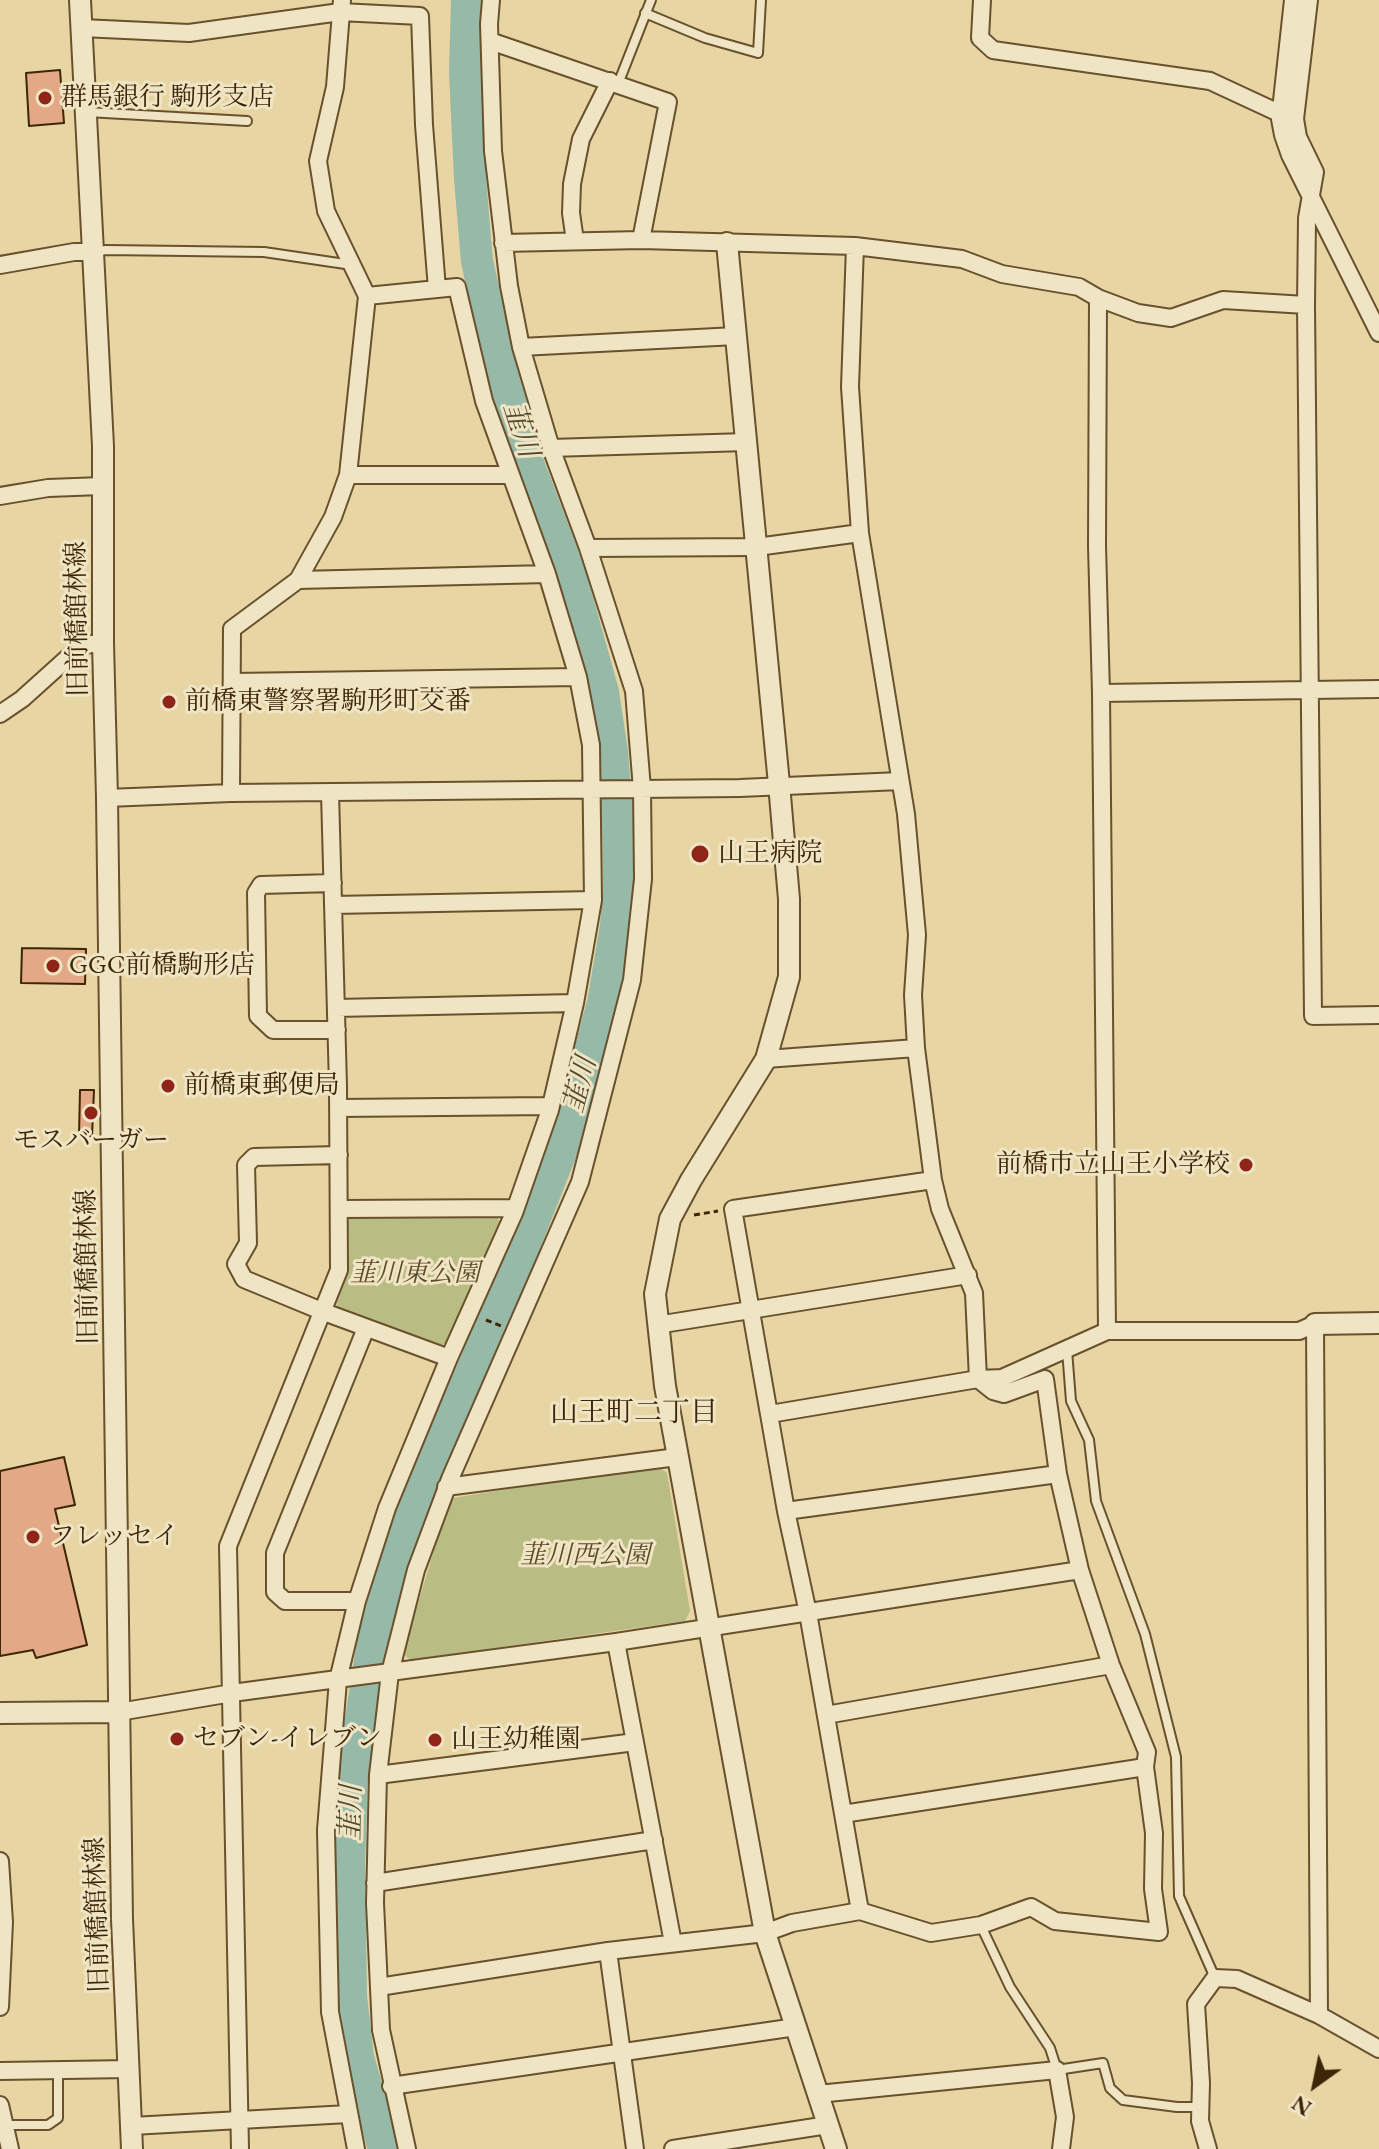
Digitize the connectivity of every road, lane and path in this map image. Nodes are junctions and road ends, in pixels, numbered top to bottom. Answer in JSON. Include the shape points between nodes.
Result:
{"nodes":[{"id":1,"x":80,"y":0,"type":"edge"},
{"id":2,"x":491,"y":0,"type":"edge"},
{"id":3,"x":651,"y":0,"type":"edge"},
{"id":4,"x":761,"y":0,"type":"edge"},
{"id":5,"x":982,"y":0,"type":"edge"},
{"id":6,"x":1293,"y":0,"type":"edge"},
{"id":7,"x":1309,"y":0,"type":"edge"},
{"id":8,"x":341,"y":6,"type":"edge"},
{"id":9,"x":645,"y":13,"type":"junction"},
{"id":10,"x":82,"y":28,"type":"junction"},
{"id":11,"x":490,"y":41,"type":"junction"},
{"id":12,"x":614,"y":83,"type":"junction"},
{"id":13,"x":86,"y":112,"type":"junction"},
{"id":14,"x":1281,"y":114,"type":"junction"},
{"id":15,"x":247,"y":121,"type":"dead end"},
{"id":16,"x":1311,"y":195,"type":"junction"},
{"id":17,"x":641,"y":240,"type":"junction"},
{"id":18,"x":575,"y":241,"type":"junction"},
{"id":19,"x":503,"y":243,"type":"junction"},
{"id":20,"x":727,"y":243,"type":"junction"},
{"id":21,"x":855,"y":246,"type":"junction"},
{"id":22,"x":94,"y":252,"type":"junction"},
{"id":23,"x":0,"y":265,"type":"edge"},
{"id":24,"x":352,"y":265,"type":"junction"},
{"id":25,"x":437,"y":289,"type":"junction"},
{"id":26,"x":367,"y":296,"type":"junction"},
{"id":27,"x":1098,"y":298,"type":"junction"},
{"id":28,"x":1306,"y":305,"type":"junction"},
{"id":29,"x":1379,"y":333,"type":"edge"},
{"id":30,"x":736,"y":336,"type":"junction"},
{"id":31,"x":521,"y":347,"type":"junction"},
{"id":32,"x":746,"y":442,"type":"junction"},
{"id":33,"x":551,"y":448,"type":"junction"},
{"id":34,"x":348,"y":475,"type":"junction"},
{"id":35,"x":509,"y":475,"type":"junction"},
{"id":36,"x":102,"y":486,"type":"junction"},
{"id":37,"x":0,"y":496,"type":"edge"},
{"id":38,"x":860,"y":533,"type":"junction"},
{"id":39,"x":757,"y":547,"type":"junction"},
{"id":40,"x":588,"y":548,"type":"junction"},
{"id":41,"x":547,"y":574,"type":"junction"},
{"id":42,"x":298,"y":580,"type":"junction"},
{"id":43,"x":103,"y":643,"type":"junction"},
{"id":44,"x":578,"y":677,"type":"junction"},
{"id":45,"x":233,"y":682,"type":"junction"},
{"id":46,"x":1309,"y":689,"type":"junction"},
{"id":47,"x":1379,"y":689,"type":"edge"},
{"id":48,"x":1101,"y":693,"type":"junction"},
{"id":49,"x":0,"y":714,"type":"edge"},
{"id":50,"x":900,"y":781,"type":"junction"},
{"id":51,"x":779,"y":784,"type":"junction"},
{"id":52,"x":638,"y":789,"type":"junction"},
{"id":53,"x":594,"y":790,"type":"junction"},
{"id":54,"x":231,"y":793,"type":"junction"},
{"id":55,"x":330,"y":793,"type":"junction"},
{"id":56,"x":107,"y":798,"type":"junction"},
{"id":57,"x":333,"y":883,"type":"junction"},
{"id":58,"x":593,"y":900,"type":"junction"},
{"id":59,"x":333,"y":905,"type":"junction"},
{"id":60,"x":575,"y":1003,"type":"junction"},
{"id":61,"x":336,"y":1008,"type":"junction"},
{"id":62,"x":1379,"y":1015,"type":"edge"},
{"id":63,"x":337,"y":1030,"type":"junction"},
{"id":64,"x":916,"y":1048,"type":"junction"},
{"id":65,"x":766,"y":1059,"type":"junction"},
{"id":66,"x":551,"y":1106,"type":"junction"},
{"id":67,"x":339,"y":1108,"type":"junction"},
{"id":68,"x":339,"y":1155,"type":"junction"},
{"id":69,"x":933,"y":1180,"type":"junction"},
{"id":70,"x":516,"y":1208,"type":"junction"},
{"id":71,"x":340,"y":1209,"type":"junction"},
{"id":72,"x":733,"y":1209,"type":"junction"},
{"id":73,"x":670,"y":1219,"type":"junction"},
{"id":74,"x":968,"y":1275,"type":"junction"},
{"id":75,"x":752,"y":1311,"type":"junction"},
{"id":76,"x":324,"y":1312,"type":"junction"},
{"id":77,"x":477,"y":1316,"type":"dead end"},
{"id":78,"x":1379,"y":1323,"type":"edge"},
{"id":79,"x":1315,"y":1324,"type":"junction"},
{"id":80,"x":657,"y":1325,"type":"junction"},
{"id":81,"x":366,"y":1328,"type":"junction"},
{"id":82,"x":510,"y":1330,"type":"dead end"},
{"id":83,"x":1107,"y":1331,"type":"junction"},
{"id":84,"x":1067,"y":1350,"type":"junction"},
{"id":85,"x":449,"y":1358,"type":"junction"},
{"id":86,"x":978,"y":1379,"type":"junction"},
{"id":87,"x":770,"y":1414,"type":"junction"},
{"id":88,"x":677,"y":1457,"type":"junction"},
{"id":89,"x":1058,"y":1474,"type":"junction"},
{"id":90,"x":446,"y":1487,"type":"junction"},
{"id":91,"x":786,"y":1511,"type":"junction"},
{"id":92,"x":1080,"y":1570,"type":"junction"},
{"id":93,"x":357,"y":1601,"type":"junction"},
{"id":94,"x":808,"y":1613,"type":"junction"},
{"id":95,"x":709,"y":1628,"type":"junction"},
{"id":96,"x":616,"y":1642,"type":"junction"},
{"id":97,"x":1111,"y":1665,"type":"junction"},
{"id":98,"x":384,"y":1674,"type":"junction"},
{"id":99,"x":345,"y":1679,"type":"junction"},
{"id":100,"x":232,"y":1693,"type":"junction"},
{"id":101,"x":119,"y":1712,"type":"junction"},
{"id":102,"x":0,"y":1713,"type":"edge"},
{"id":103,"x":826,"y":1715,"type":"junction"},
{"id":104,"x":635,"y":1742,"type":"junction"},
{"id":105,"x":1145,"y":1767,"type":"junction"},
{"id":106,"x":378,"y":1775,"type":"junction"},
{"id":107,"x":843,"y":1814,"type":"junction"},
{"id":108,"x":654,"y":1840,"type":"junction"},
{"id":109,"x":1,"y":1871,"type":"edge"},
{"id":110,"x":375,"y":1883,"type":"junction"},
{"id":111,"x":860,"y":1911,"type":"junction"},
{"id":112,"x":981,"y":1925,"type":"junction"},
{"id":113,"x":765,"y":1933,"type":"junction"},
{"id":114,"x":673,"y":1943,"type":"junction"},
{"id":115,"x":608,"y":1951,"type":"junction"},
{"id":116,"x":1,"y":1977,"type":"edge"},
{"id":117,"x":1215,"y":1978,"type":"junction"},
{"id":118,"x":379,"y":1987,"type":"junction"},
{"id":119,"x":0,"y":2007,"type":"edge"},
{"id":120,"x":1319,"y":2015,"type":"junction"},
{"id":121,"x":796,"y":2027,"type":"junction"},
{"id":122,"x":1379,"y":2049,"type":"edge"},
{"id":123,"x":621,"y":2051,"type":"junction"},
{"id":124,"x":130,"y":2069,"type":"junction"},
{"id":125,"x":58,"y":2070,"type":"junction"},
{"id":126,"x":1057,"y":2070,"type":"junction"},
{"id":127,"x":0,"y":2071,"type":"edge"},
{"id":128,"x":391,"y":2086,"type":"junction"},
{"id":129,"x":818,"y":2094,"type":"junction"},
{"id":130,"x":0,"y":2105,"type":"edge"},
{"id":131,"x":1200,"y":2107,"type":"junction"},
{"id":132,"x":348,"y":2114,"type":"junction"},
{"id":133,"x":239,"y":2120,"type":"junction"},
{"id":134,"x":4,"y":2125,"type":"junction"},
{"id":135,"x":828,"y":2125,"type":"junction"},
{"id":136,"x":132,"y":2126,"type":"junction"},
{"id":137,"x":10,"y":2149,"type":"edge"},
{"id":138,"x":132,"y":2149,"type":"edge"},
{"id":139,"x":240,"y":2149,"type":"edge"},
{"id":140,"x":356,"y":2149,"type":"edge"},
{"id":141,"x":407,"y":2149,"type":"edge"},
{"id":142,"x":635,"y":2149,"type":"edge"},
{"id":143,"x":673,"y":2149,"type":"edge"},
{"id":144,"x":836,"y":2149,"type":"edge"},
{"id":145,"x":1061,"y":2149,"type":"edge"},
{"id":146,"x":1208,"y":2149,"type":"edge"}],
"edges":[{"from":1,"to":10,"type":"street","name":"旧前橋館林線"},
{"from":2,"to":11,"type":"street"},
{"from":3,"to":9,"type":"lane"},
{"from":4,"to":9,"type":"lane","via":[[758,53]]},
{"from":5,"to":14,"type":"street","via":[[980,38],[993,50],[1210,81]]},
{"from":6,"to":14,"type":"street"},
{"from":7,"to":16,"type":"street","via":[[1295,119],[1315,172]]},
{"from":8,"to":10,"type":"street","via":[[189,33]]},
{"from":8,"to":24,"type":"street","via":[[335,87],[318,161],[326,211]]},
{"from":8,"to":25,"type":"street","via":[[420,16]]},
{"from":9,"to":12,"type":"lane"},
{"from":10,"to":13,"type":"street","name":"旧前橋館林線"},
{"from":11,"to":12,"type":"street"},
{"from":11,"to":19,"type":"street","via":[[493,151]]},
{"from":12,"to":17,"type":"street","via":[[668,102]]},
{"from":12,"to":18,"type":"street","via":[[581,139],[572,184]]},
{"from":13,"to":15,"type":"lane"},
{"from":13,"to":22,"type":"street","name":"旧前橋館林線"},
{"from":14,"to":16,"type":"street","via":[[1290,155]]},
{"from":16,"to":28,"type":"street"},
{"from":16,"to":29,"type":"street"},
{"from":17,"to":18,"type":"street"},
{"from":17,"to":20,"type":"street"},
{"from":18,"to":19,"type":"street"},
{"from":19,"to":31,"type":"street"},
{"from":20,"to":21,"type":"street"},
{"from":20,"to":30,"type":"street"},
{"from":21,"to":27,"type":"street","via":[[962,259],[1002,274],[1079,287]]},
{"from":21,"to":38,"type":"street","via":[[850,387]]},
{"from":22,"to":23,"type":"street"},
{"from":22,"to":24,"type":"lane","via":[[264,252]]},
{"from":22,"to":36,"type":"street","name":"旧前橋館林線"},
{"from":24,"to":26,"type":"street"},
{"from":25,"to":26,"type":"street"},
{"from":25,"to":35,"type":"street","via":[[457,287],[484,401]]},
{"from":26,"to":34,"type":"street"},
{"from":27,"to":28,"type":"street","via":[[1171,318],[1223,300]]},
{"from":27,"to":48,"type":"street"},
{"from":28,"to":46,"type":"street"},
{"from":30,"to":31,"type":"street"},
{"from":30,"to":32,"type":"street"},
{"from":31,"to":33,"type":"street"},
{"from":32,"to":33,"type":"street"},
{"from":32,"to":39,"type":"street"},
{"from":33,"to":40,"type":"street"},
{"from":34,"to":35,"type":"street"},
{"from":34,"to":42,"type":"street","via":[[333,517]]},
{"from":35,"to":41,"type":"street"},
{"from":36,"to":37,"type":"street"},
{"from":36,"to":43,"type":"street","name":"旧前橋館林線"},
{"from":38,"to":39,"type":"street"},
{"from":38,"to":50,"type":"street"},
{"from":39,"to":40,"type":"street"},
{"from":39,"to":51,"type":"street"},
{"from":40,"to":52,"type":"street","via":[[634,691]]},
{"from":41,"to":42,"type":"street"},
{"from":41,"to":44,"type":"street"},
{"from":42,"to":45,"type":"street","via":[[232,629]]},
{"from":43,"to":49,"type":"street","via":[[82,645]]},
{"from":43,"to":56,"type":"street","name":"旧前橋館林線"},
{"from":44,"to":45,"type":"street"},
{"from":44,"to":53,"type":"street"},
{"from":45,"to":54,"type":"street"},
{"from":46,"to":47,"type":"street"},
{"from":46,"to":48,"type":"street"},
{"from":46,"to":62,"type":"street","via":[[1313,1016]]},
{"from":48,"to":83,"type":"street"},
{"from":50,"to":51,"type":"street"},
{"from":50,"to":64,"type":"street","via":[[917,935]]},
{"from":51,"to":52,"type":"street"},
{"from":51,"to":65,"type":"street","via":[[789,899],[789,977]]},
{"from":52,"to":53,"type":"street"},
{"from":52,"to":90,"type":"street","via":[[643,879],[632,980],[580,1182]]},
{"from":53,"to":55,"type":"street"},
{"from":53,"to":58,"type":"street"},
{"from":54,"to":55,"type":"street"},
{"from":54,"to":56,"type":"street"},
{"from":55,"to":57,"type":"street"},
{"from":56,"to":101,"type":"street","name":"旧前橋館林線"},
{"from":57,"to":59,"type":"street"},
{"from":57,"to":63,"type":"street","via":[[261,885],[256,893],[258,1016],[273,1030]]},
{"from":58,"to":59,"type":"street"},
{"from":58,"to":60,"type":"street"},
{"from":59,"to":61,"type":"street"},
{"from":60,"to":61,"type":"street"},
{"from":60,"to":66,"type":"street"},
{"from":61,"to":63,"type":"street"},
{"from":63,"to":67,"type":"street"},
{"from":64,"to":65,"type":"street"},
{"from":64,"to":69,"type":"street"},
{"from":65,"to":73,"type":"street"},
{"from":66,"to":67,"type":"street"},
{"from":66,"to":70,"type":"street"},
{"from":67,"to":68,"type":"street"},
{"from":68,"to":71,"type":"street"},
{"from":68,"to":76,"type":"street","via":[[254,1157],[246,1165],[248,1243],[236,1264],[244,1279]]},
{"from":69,"to":72,"type":"street"},
{"from":69,"to":74,"type":"street"},
{"from":70,"to":71,"type":"street"},
{"from":70,"to":85,"type":"street"},
{"from":71,"to":76,"type":"street","via":[[339,1270]]},
{"from":72,"to":73,"type":"path"},
{"from":72,"to":75,"type":"street"},
{"from":73,"to":80,"type":"street","via":[[657,1273]]},
{"from":74,"to":75,"type":"street"},
{"from":74,"to":86,"type":"street","via":[[974,1293]]},
{"from":75,"to":80,"type":"street"},
{"from":75,"to":87,"type":"street"},
{"from":76,"to":81,"type":"street"},
{"from":76,"to":100,"type":"street","via":[[228,1546]]},
{"from":77,"to":82,"type":"path"},
{"from":78,"to":79,"type":"street"},
{"from":79,"to":83,"type":"street","via":[[1299,1331]]},
{"from":79,"to":120,"type":"street"},
{"from":80,"to":88,"type":"street"},
{"from":81,"to":85,"type":"street"},
{"from":81,"to":93,"type":"street","via":[[275,1553],[275,1592],[285,1601]]},
{"from":83,"to":84,"type":"street"},
{"from":84,"to":86,"type":"street","via":[[1002,1378]]},
{"from":84,"to":117,"type":"lane","via":[[1071,1401],[1089,1440],[1096,1501],[1145,1634],[1176,1757],[1179,1896]]},
{"from":85,"to":93,"type":"street","via":[[387,1508]]},
{"from":86,"to":87,"type":"street"},
{"from":86,"to":89,"type":"street","via":[[1004,1394],[1045,1379]]},
{"from":87,"to":91,"type":"street"},
{"from":88,"to":90,"type":"street"},
{"from":88,"to":95,"type":"street"},
{"from":89,"to":91,"type":"street"},
{"from":89,"to":92,"type":"street"},
{"from":90,"to":98,"type":"street"},
{"from":91,"to":94,"type":"street"},
{"from":92,"to":94,"type":"street"},
{"from":92,"to":97,"type":"street"},
{"from":93,"to":99,"type":"street"},
{"from":94,"to":95,"type":"street"},
{"from":94,"to":103,"type":"street"},
{"from":95,"to":96,"type":"street"},
{"from":95,"to":113,"type":"street"},
{"from":96,"to":98,"type":"street"},
{"from":96,"to":104,"type":"street"},
{"from":97,"to":103,"type":"street"},
{"from":97,"to":105,"type":"street","via":[[1147,1752]]},
{"from":98,"to":99,"type":"street"},
{"from":98,"to":106,"type":"street"},
{"from":99,"to":100,"type":"street"},
{"from":99,"to":132,"type":"street","via":[[326,1830],[330,2012]]},
{"from":100,"to":101,"type":"street"},
{"from":100,"to":133,"type":"street"},
{"from":101,"to":102,"type":"street"},
{"from":101,"to":124,"type":"street","name":"旧前橋館林線"},
{"from":103,"to":107,"type":"street"},
{"from":104,"to":106,"type":"street"},
{"from":104,"to":108,"type":"street"},
{"from":105,"to":107,"type":"street"},
{"from":105,"to":112,"type":"street","via":[[1159,1932],[1055,1921],[1031,1907]]},
{"from":106,"to":110,"type":"street"},
{"from":107,"to":111,"type":"street"},
{"from":108,"to":110,"type":"street"},
{"from":108,"to":114,"type":"street"},
{"from":109,"to":116,"type":"street"},
{"from":110,"to":118,"type":"street"},
{"from":111,"to":112,"type":"street","via":[[931,1933]]},
{"from":111,"to":113,"type":"street"},
{"from":112,"to":126,"type":"lane","via":[[1010,1987],[1050,2048]]},
{"from":113,"to":114,"type":"street"},
{"from":113,"to":121,"type":"street"},
{"from":114,"to":115,"type":"street"},
{"from":115,"to":118,"type":"street"},
{"from":115,"to":123,"type":"street"},
{"from":116,"to":119,"type":"street"},
{"from":117,"to":120,"type":"street","via":[[1237,1979]]},
{"from":117,"to":131,"type":"street","via":[[1196,2004]]},
{"from":118,"to":128,"type":"street"},
{"from":120,"to":122,"type":"street"},
{"from":121,"to":123,"type":"street"},
{"from":121,"to":129,"type":"street"},
{"from":123,"to":128,"type":"street"},
{"from":123,"to":142,"type":"street"},
{"from":124,"to":125,"type":"street"},
{"from":124,"to":136,"type":"street","name":"旧前橋館林線"},
{"from":125,"to":127,"type":"street"},
{"from":125,"to":134,"type":"lane","via":[[58,2118],[48,2125]]},
{"from":126,"to":129,"type":"street"},
{"from":126,"to":131,"type":"lane","via":[[1103,2063],[1110,2088],[1123,2100]]},
{"from":126,"to":145,"type":"street","via":[[1065,2117]]},
{"from":128,"to":141,"type":"street"},
{"from":129,"to":135,"type":"street"},
{"from":130,"to":134,"type":"street"},
{"from":131,"to":146,"type":"street"},
{"from":132,"to":133,"type":"street"},
{"from":132,"to":140,"type":"street"},
{"from":133,"to":136,"type":"street"},
{"from":133,"to":139,"type":"street"},
{"from":134,"to":137,"type":"street"},
{"from":135,"to":143,"type":"street"},
{"from":135,"to":144,"type":"street"},
{"from":136,"to":138,"type":"street","name":"旧前橋館林線"}]}
